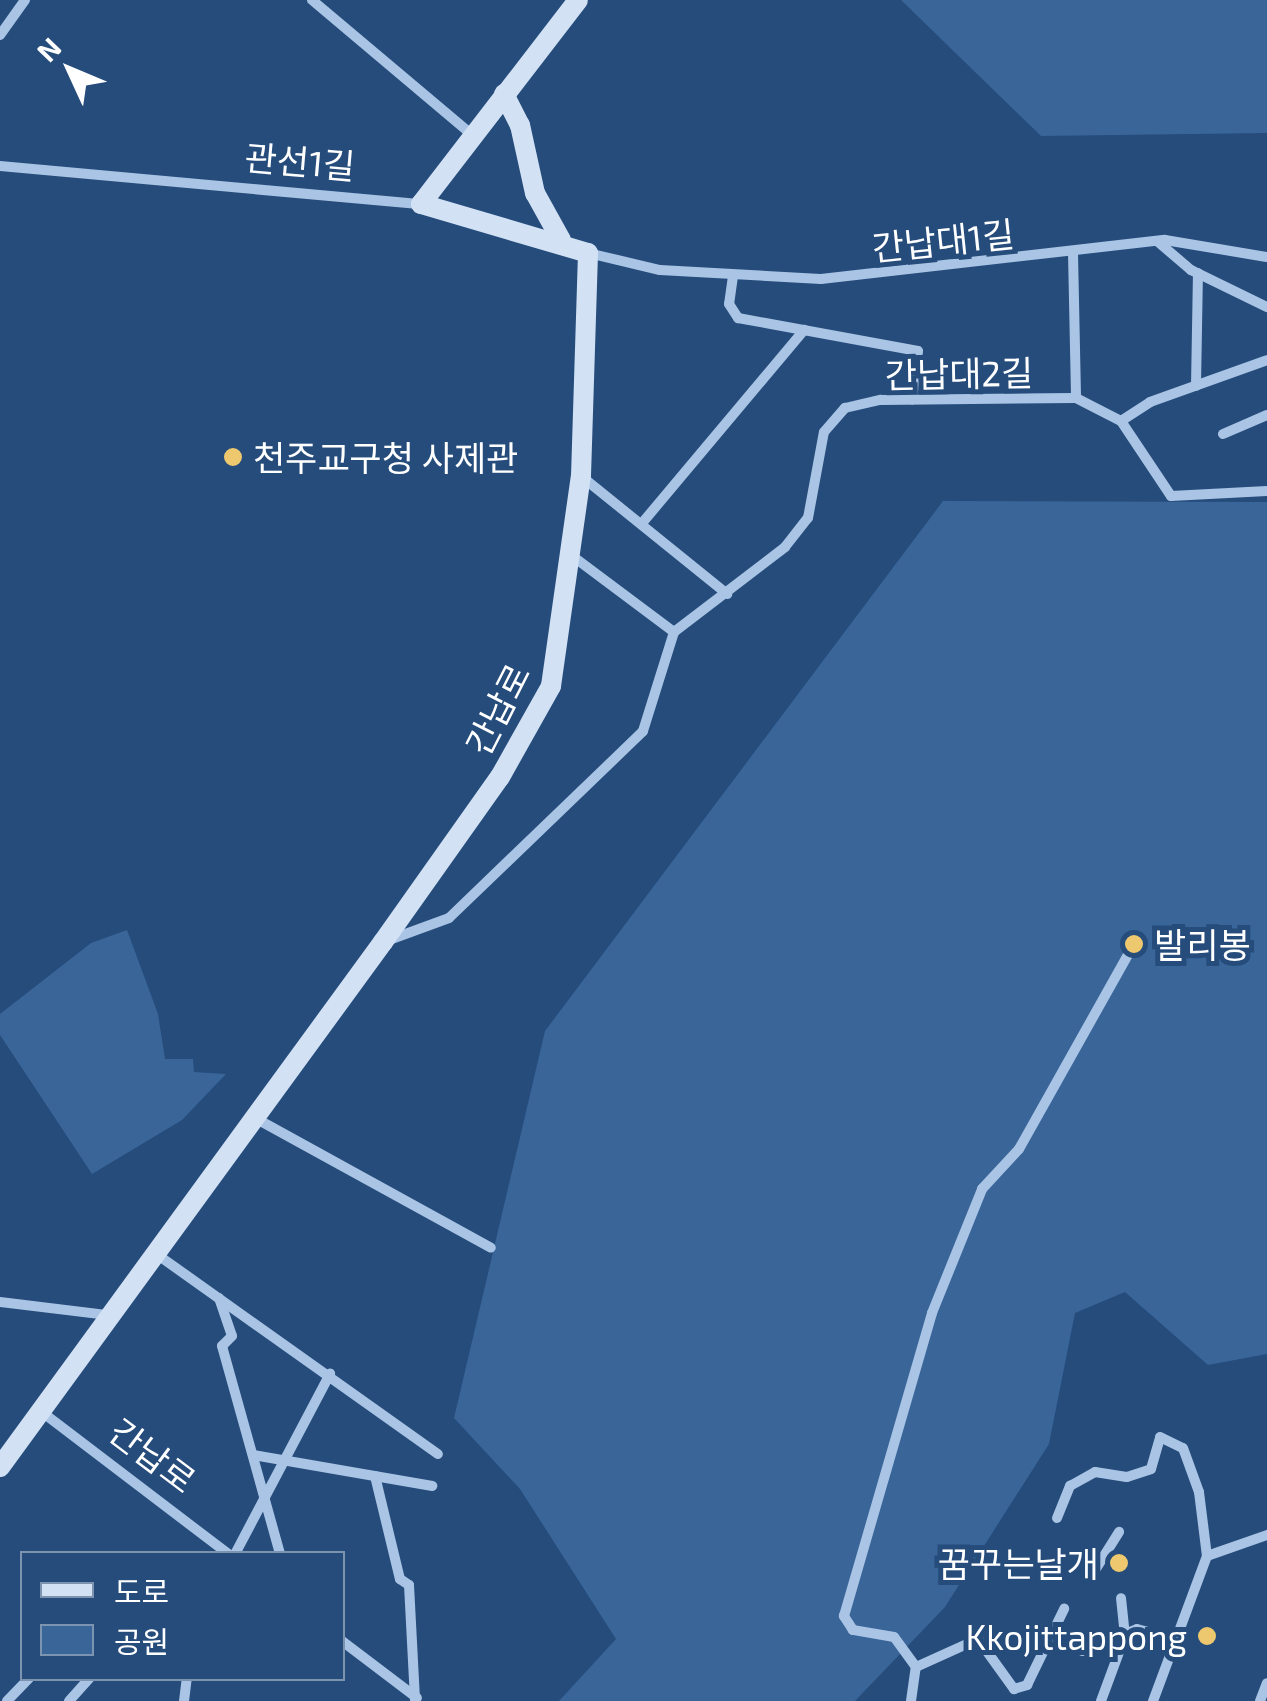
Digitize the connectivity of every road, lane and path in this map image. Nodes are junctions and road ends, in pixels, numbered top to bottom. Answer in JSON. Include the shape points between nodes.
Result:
{"nodes":[{"id":1,"x":25,"y":0,"type":"edge"},
{"id":2,"x":312,"y":0,"type":"edge"},
{"id":3,"x":578,"y":0,"type":"edge"},
{"id":4,"x":0,"y":35,"type":"edge"},
{"id":5,"x":504,"y":94,"type":"junction"},
{"id":6,"x":470,"y":133,"type":"junction"},
{"id":7,"x":0,"y":166,"type":"edge"},
{"id":8,"x":421,"y":204,"type":"junction"},
{"id":9,"x":561,"y":240,"type":"junction"},
{"id":10,"x":1157,"y":241,"type":"junction"},
{"id":11,"x":588,"y":252,"type":"junction"},
{"id":12,"x":1073,"y":252,"type":"junction"},
{"id":13,"x":1267,"y":257,"type":"edge"},
{"id":14,"x":1198,"y":273,"type":"junction"},
{"id":15,"x":733,"y":276,"type":"junction"},
{"id":16,"x":1267,"y":308,"type":"edge"},
{"id":17,"x":804,"y":330,"type":"junction"},
{"id":18,"x":1267,"y":360,"type":"edge"},
{"id":19,"x":1196,"y":386,"type":"junction"},
{"id":20,"x":1076,"y":398,"type":"junction"},
{"id":21,"x":912,"y":400,"type":"junction"},
{"id":22,"x":1267,"y":415,"type":"edge"},
{"id":23,"x":1121,"y":421,"type":"junction"},
{"id":24,"x":1223,"y":434,"type":"dead end"},
{"id":25,"x":580,"y":476,"type":"junction"},
{"id":26,"x":1267,"y":491,"type":"edge"},
{"id":27,"x":643,"y":522,"type":"junction"},
{"id":28,"x":570,"y":554,"type":"junction"},
{"id":29,"x":727,"y":594,"type":"junction"},
{"id":30,"x":674,"y":632,"type":"junction"},
{"id":31,"x":384,"y":942,"type":"junction"},
{"id":32,"x":1134,"y":944,"type":"dead end"},
{"id":33,"x":254,"y":1118,"type":"junction"},
{"id":34,"x":491,"y":1248,"type":"dead end"},
{"id":35,"x":154,"y":1253,"type":"junction"},
{"id":36,"x":218,"y":1297,"type":"junction"},
{"id":37,"x":0,"y":1302,"type":"edge"},
{"id":38,"x":108,"y":1315,"type":"junction"},
{"id":39,"x":330,"y":1374,"type":"junction"},
{"id":40,"x":38,"y":1409,"type":"junction"},
{"id":41,"x":438,"y":1454,"type":"dead end"},
{"id":42,"x":252,"y":1455,"type":"junction"},
{"id":43,"x":284,"y":1460,"type":"junction"},
{"id":44,"x":0,"y":1467,"type":"edge"},
{"id":45,"x":374,"y":1476,"type":"junction"},
{"id":46,"x":432,"y":1486,"type":"dead end"},
{"id":47,"x":264,"y":1498,"type":"junction"},
{"id":48,"x":1057,"y":1518,"type":"dead end"},
{"id":49,"x":1119,"y":1532,"type":"dead end"},
{"id":50,"x":1267,"y":1535,"type":"edge"},
{"id":51,"x":228,"y":1551,"type":"edge"},
{"id":52,"x":234,"y":1551,"type":"edge"},
{"id":53,"x":279,"y":1551,"type":"edge"},
{"id":54,"x":1208,"y":1556,"type":"junction"},
{"id":55,"x":1092,"y":1575,"type":"dead end"},
{"id":56,"x":1121,"y":1598,"type":"dead end"},
{"id":57,"x":1064,"y":1609,"type":"dead end"},
{"id":58,"x":1124,"y":1632,"type":"junction"},
{"id":59,"x":1174,"y":1640,"type":"junction"},
{"id":60,"x":345,"y":1643,"type":"edge"},
{"id":61,"x":1082,"y":1651,"type":"dead end"},
{"id":62,"x":916,"y":1667,"type":"junction"},
{"id":63,"x":25,"y":1681,"type":"edge"},
{"id":64,"x":87,"y":1681,"type":"edge"},
{"id":65,"x":1267,"y":1683,"type":"edge"},
{"id":66,"x":416,"y":1700,"type":"edge"},
{"id":67,"x":7,"y":1701,"type":"edge"},
{"id":68,"x":69,"y":1701,"type":"edge"},
{"id":69,"x":911,"y":1701,"type":"edge"},
{"id":70,"x":1101,"y":1701,"type":"edge"},
{"id":71,"x":1153,"y":1701,"type":"edge"},
{"id":72,"x":1260,"y":1701,"type":"edge"}],
"edges":[{"from":1,"to":4,"type":"street"},
{"from":2,"to":6,"type":"street"},
{"from":3,"to":5,"type":"street"},
{"from":5,"to":6,"type":"street"},
{"from":5,"to":9,"type":"street","via":[[520,126],[535,193]]},
{"from":6,"to":8,"type":"street"},
{"from":7,"to":8,"type":"street","name":"관선1길"},
{"from":8,"to":9,"type":"street","name":"관선1길"},
{"from":9,"to":11,"type":"street","name":"관선1길"},
{"from":10,"to":12,"type":"street","name":"간납대1길"},
{"from":10,"to":13,"type":"street","name":"간납대1길"},
{"from":10,"to":14,"type":"street"},
{"from":11,"to":15,"type":"street","name":"간납대1길","via":[[660,270]]},
{"from":11,"to":25,"type":"street","name":"간납로"},
{"from":12,"to":15,"type":"street","name":"간납대1길","via":[[820,279]]},
{"from":12,"to":20,"type":"street"},
{"from":14,"to":16,"type":"street"},
{"from":14,"to":19,"type":"street"},
{"from":15,"to":17,"type":"street","via":[[729,304],[738,318]]},
{"from":17,"to":21,"type":"street","via":[[918,351]]},
{"from":17,"to":27,"type":"street"},
{"from":18,"to":19,"type":"street"},
{"from":19,"to":23,"type":"street"},
{"from":20,"to":21,"type":"street","name":"간납대2길"},
{"from":20,"to":23,"type":"street","name":"간납대2길"},
{"from":21,"to":29,"type":"street","name":"간납대2길","via":[[844,408],[824,432],[808,518],[785,547]]},
{"from":22,"to":24,"type":"street"},
{"from":23,"to":26,"type":"street","name":"간납대2길","via":[[1171,496]]},
{"from":25,"to":27,"type":"street"},
{"from":25,"to":28,"type":"street","name":"간납로"},
{"from":27,"to":29,"type":"street"},
{"from":28,"to":30,"type":"street"},
{"from":28,"to":31,"type":"street","name":"간납로","via":[[552,686],[500,777]]},
{"from":29,"to":30,"type":"street","name":"간납대2길"},
{"from":30,"to":31,"type":"street","via":[[643,731],[449,918]]},
{"from":31,"to":33,"type":"street","name":"간납로"},
{"from":32,"to":62,"type":"street","via":[[1019,1149],[982,1189],[932,1313],[844,1616],[853,1630],[894,1638]]},
{"from":33,"to":34,"type":"street"},
{"from":33,"to":35,"type":"street","name":"간납로"},
{"from":35,"to":36,"type":"street"},
{"from":35,"to":38,"type":"street","name":"간납로"},
{"from":36,"to":39,"type":"street"},
{"from":36,"to":42,"type":"street","name":"간납로","via":[[232,1336],[222,1346]]},
{"from":37,"to":38,"type":"street"},
{"from":38,"to":40,"type":"street","name":"간납로"},
{"from":39,"to":41,"type":"street"},
{"from":39,"to":43,"type":"street"},
{"from":40,"to":44,"type":"street","name":"간납로"},
{"from":40,"to":51,"type":"street","name":"간납로"},
{"from":42,"to":43,"type":"street","name":"간납로"},
{"from":42,"to":47,"type":"street","name":"간납로"},
{"from":43,"to":45,"type":"street","name":"간납로"},
{"from":43,"to":47,"type":"street"},
{"from":45,"to":46,"type":"street","name":"간납로"},
{"from":45,"to":66,"type":"street","via":[[400,1579],[410,1585]]},
{"from":47,"to":52,"type":"street"},
{"from":47,"to":53,"type":"street","name":"간납로"},
{"from":48,"to":54,"type":"street","via":[[1070,1486],[1095,1472],[1126,1477],[1151,1470],[1160,1437],[1183,1448],[1199,1492]]},
{"from":49,"to":55,"type":"street"},
{"from":50,"to":54,"type":"street"},
{"from":54,"to":59,"type":"street"},
{"from":56,"to":58,"type":"street"},
{"from":57,"to":62,"type":"street","via":[[1027,1685],[1014,1689],[978,1639]]},
{"from":58,"to":59,"type":"street"},
{"from":58,"to":61,"type":"street"},
{"from":58,"to":70,"type":"street"},
{"from":59,"to":71,"type":"street"},
{"from":60,"to":66,"type":"street"},
{"from":62,"to":69,"type":"street"},
{"from":63,"to":67,"type":"street"},
{"from":64,"to":68,"type":"street"},
{"from":65,"to":72,"type":"street"}]}
